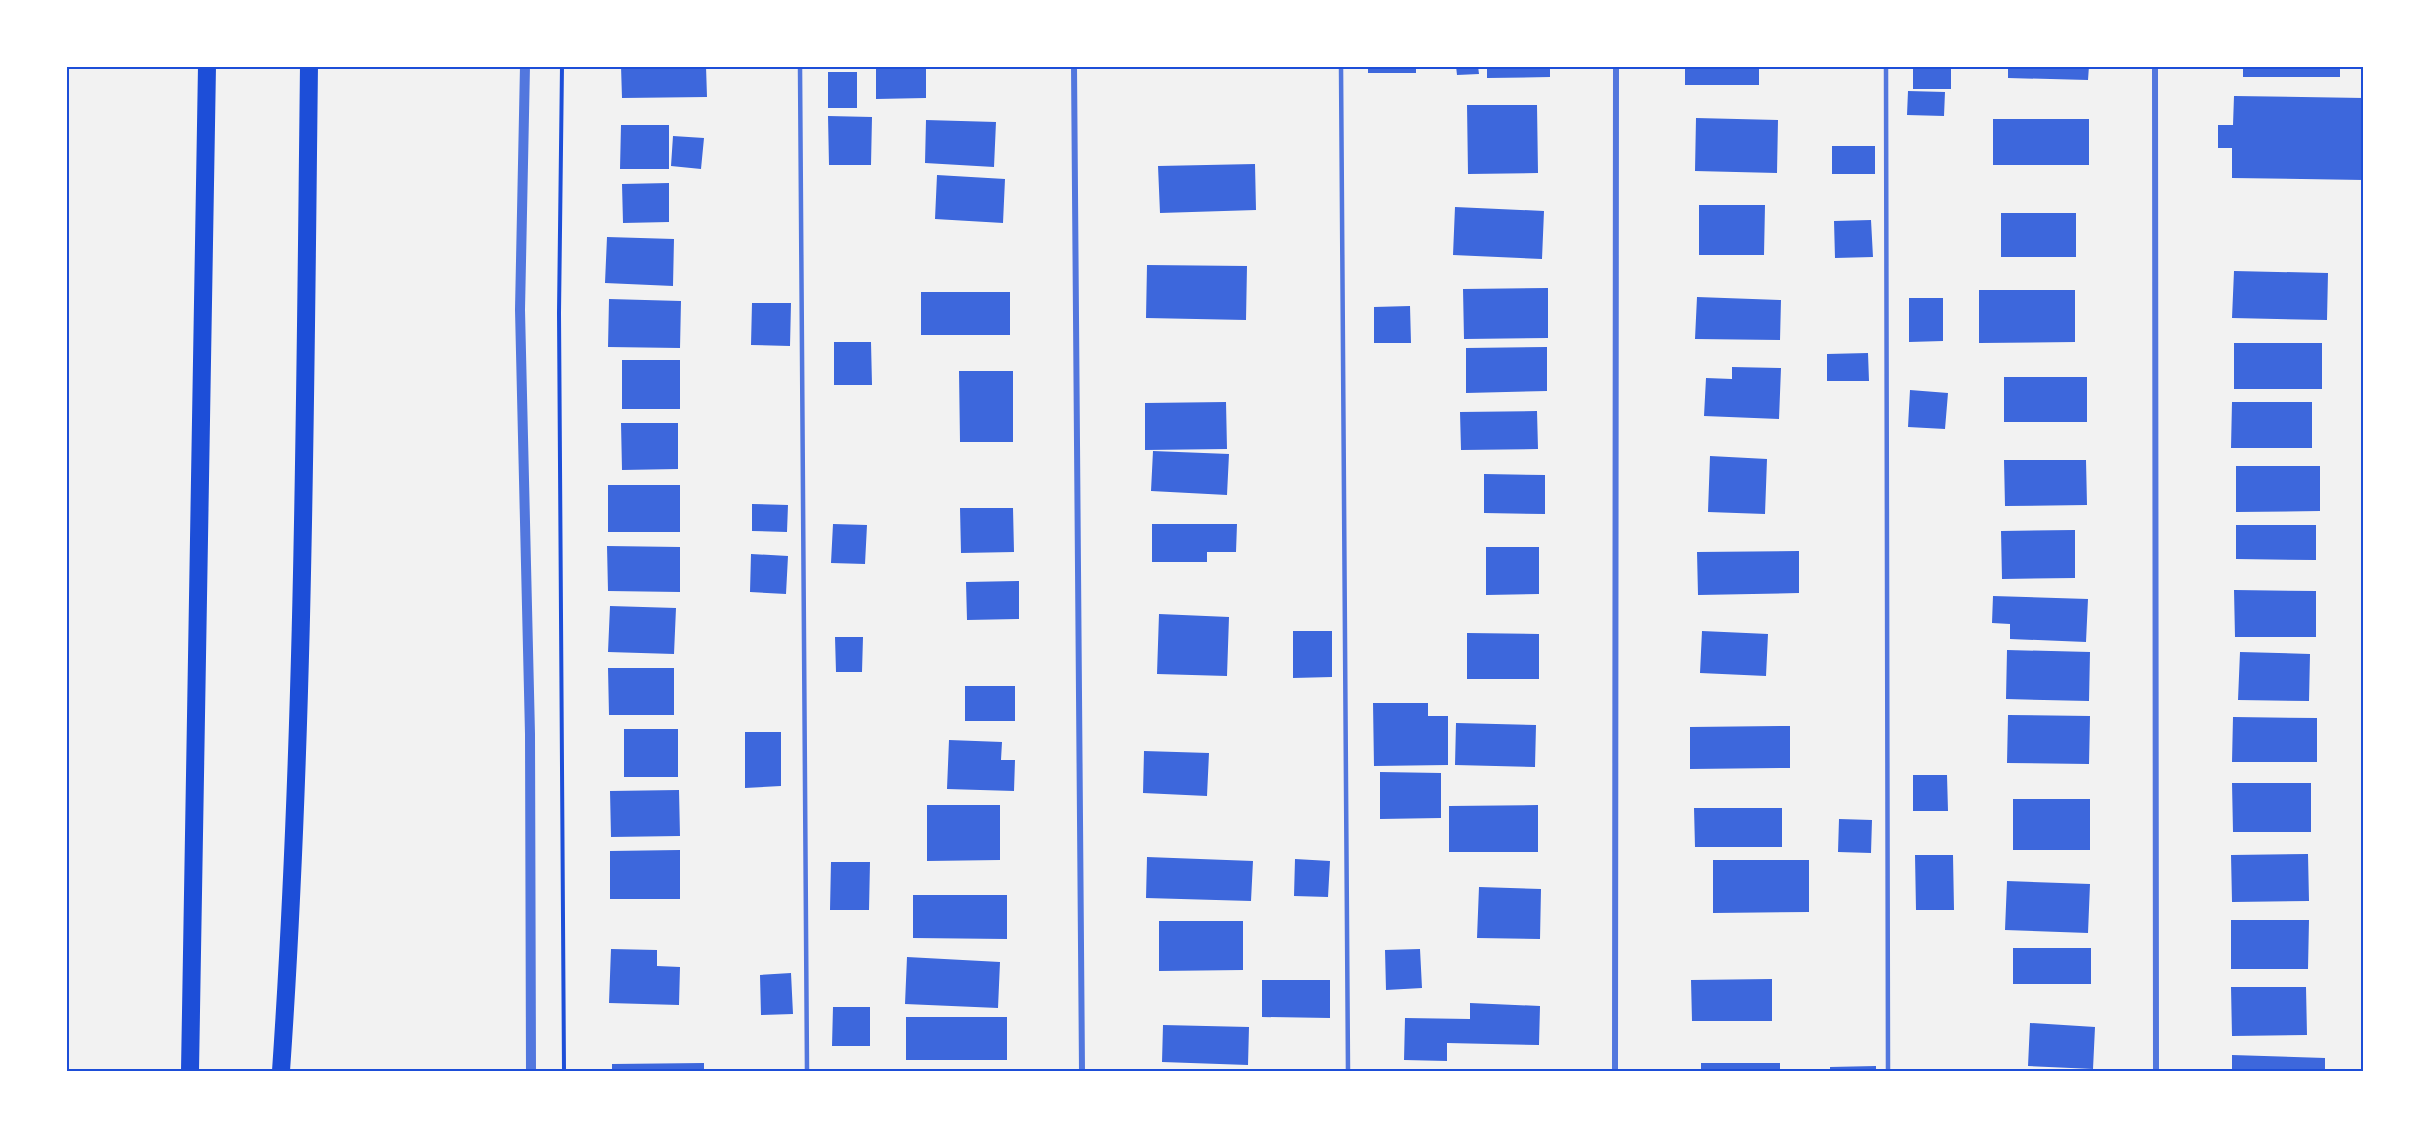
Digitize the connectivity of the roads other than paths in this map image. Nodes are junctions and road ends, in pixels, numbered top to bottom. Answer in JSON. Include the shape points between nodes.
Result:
{"nodes":[{"id":1,"x":207,"y":66,"type":"edge"},
{"id":2,"x":309,"y":66,"type":"edge"},
{"id":3,"x":525,"y":66,"type":"edge"},
{"id":4,"x":800,"y":66,"type":"edge"},
{"id":5,"x":1074,"y":66,"type":"edge"},
{"id":6,"x":1341,"y":66,"type":"edge"},
{"id":7,"x":1616,"y":66,"type":"edge"},
{"id":8,"x":1886,"y":66,"type":"edge"},
{"id":9,"x":2155,"y":66,"type":"edge"},
{"id":10,"x":190,"y":1071,"type":"edge"},
{"id":11,"x":281,"y":1071,"type":"edge"},
{"id":12,"x":531,"y":1071,"type":"edge"},
{"id":13,"x":807,"y":1071,"type":"edge"},
{"id":14,"x":1082,"y":1071,"type":"edge"},
{"id":15,"x":1348,"y":1071,"type":"edge"},
{"id":16,"x":1615,"y":1071,"type":"edge"},
{"id":17,"x":1888,"y":1071,"type":"edge"},
{"id":18,"x":2156,"y":1071,"type":"edge"}],
"edges":[{"from":1,"to":10,"type":"highway"},
{"from":2,"to":11,"type":"highway","via":[[297,752]]},
{"from":3,"to":12,"type":"street","via":[[520,310],[530,734]]},
{"from":4,"to":13,"type":"lane"},
{"from":5,"to":14,"type":"street"},
{"from":6,"to":15,"type":"lane"},
{"from":7,"to":16,"type":"street"},
{"from":8,"to":17,"type":"lane"},
{"from":9,"to":18,"type":"street"}]}
